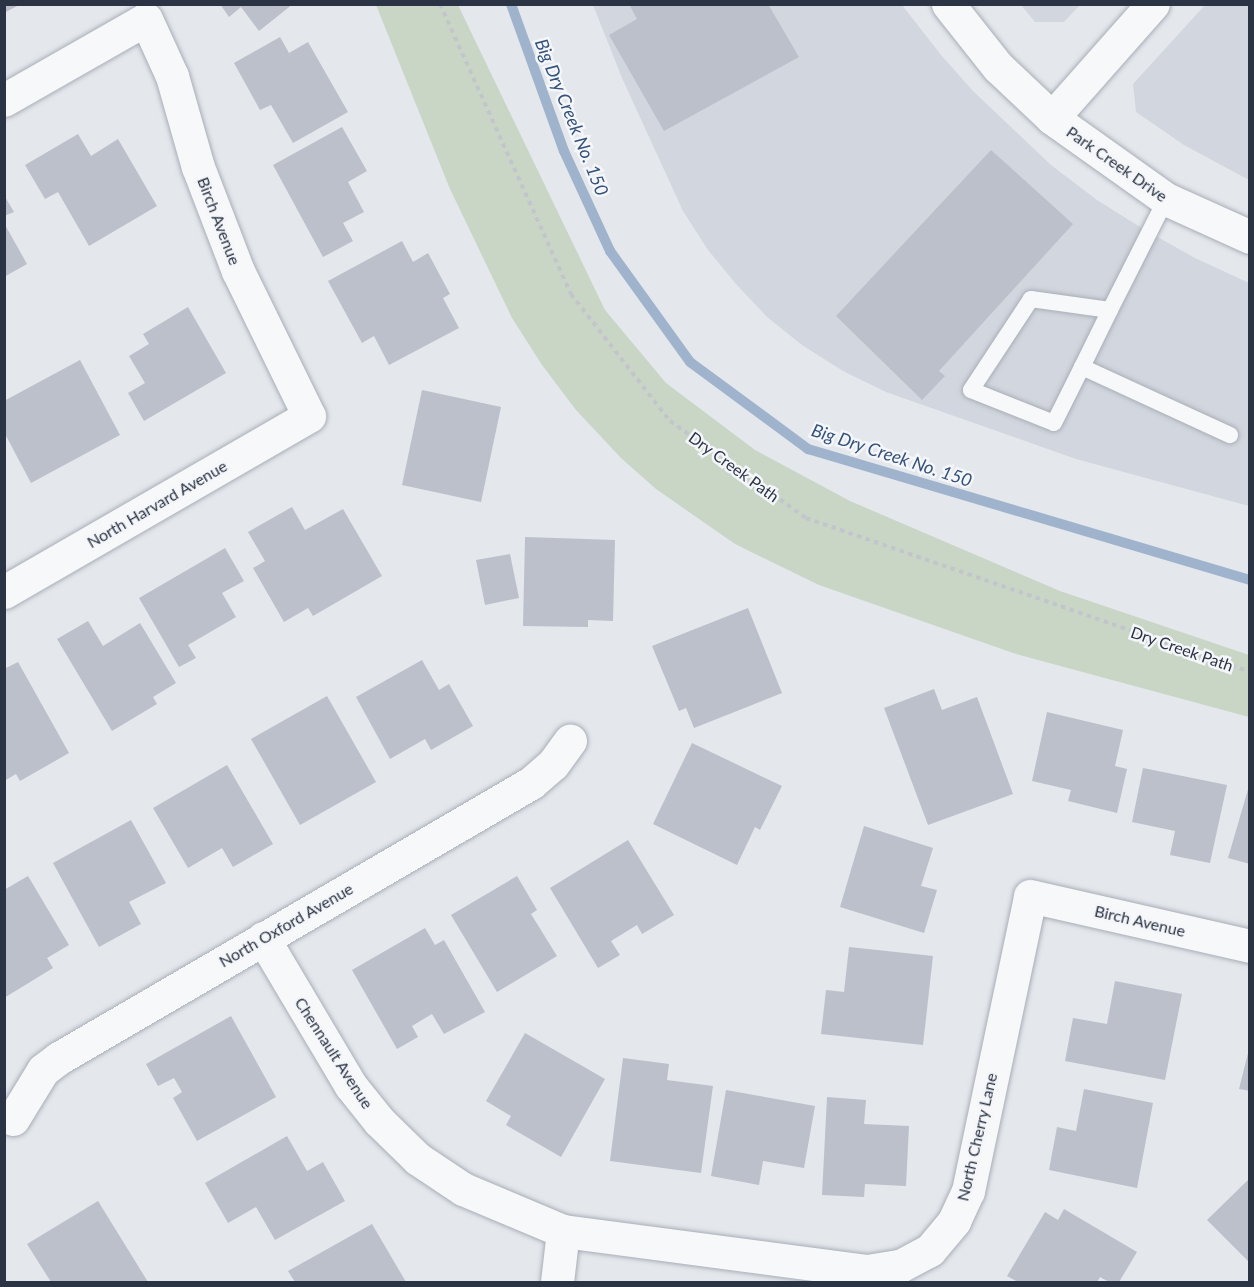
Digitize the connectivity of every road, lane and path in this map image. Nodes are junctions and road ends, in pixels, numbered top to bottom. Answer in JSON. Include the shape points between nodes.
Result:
{"nodes":[{"id":1,"x":440,"y":4,"type":"edge"},
{"id":2,"x":948,"y":4,"type":"edge"},
{"id":3,"x":1153,"y":4,"type":"edge"},
{"id":4,"x":4,"y":100,"type":"edge"},
{"id":5,"x":1052,"y":118,"type":"junction"},
{"id":6,"x":1166,"y":199,"type":"junction"},
{"id":7,"x":1250,"y":237,"type":"edge"},
{"id":8,"x":1110,"y":310,"type":"junction"},
{"id":9,"x":1082,"y":367,"type":"junction"},
{"id":10,"x":309,"y":416,"type":"joint"},
{"id":11,"x":1230,"y":435,"type":"dead end"},
{"id":12,"x":4,"y":592,"type":"edge"},
{"id":13,"x":1250,"y":672,"type":"edge"},
{"id":14,"x":570,"y":741,"type":"dead end"},
{"id":15,"x":1030,"y":896,"type":"joint"},
{"id":16,"x":263,"y":938,"type":"junction"},
{"id":17,"x":1250,"y":946,"type":"edge"},
{"id":18,"x":13,"y":1119,"type":"dead end"},
{"id":19,"x":563,"y":1231,"type":"junction"},
{"id":20,"x":557,"y":1282,"type":"edge"}],
"edges":[{"from":1,"to":13,"type":"path","name":"Dry Creek Path","via":[[571,294],[670,421],[806,518]]},
{"from":2,"to":5,"type":"street","name":"Park Creek Drive","via":[[998,67]]},
{"from":3,"to":5,"type":"street","name":"Park Creek Drive"},
{"from":4,"to":10,"type":"street","name":"Birch Avenue","via":[[146,19],[172,76],[198,167],[238,271]]},
{"from":5,"to":6,"type":"street","name":"Park Creek Drive"},
{"from":6,"to":7,"type":"street","name":"Park Creek Drive"},
{"from":6,"to":8,"type":"lane"},
{"from":8,"to":9,"type":"lane"},
{"from":8,"to":9,"type":"lane","via":[[1031,299],[971,390],[1054,423]]},
{"from":9,"to":11,"type":"lane"},
{"from":10,"to":12,"type":"street","name":"North Harvard Avenue"},
{"from":14,"to":16,"type":"street","name":"North Oxford Avenue","via":[[554,764],[531,783]]},
{"from":15,"to":17,"type":"street","name":"Birch Avenue"},
{"from":15,"to":19,"type":"street","name":"North Cherry Lane","via":[[968,1191],[954,1221],[930,1250],[900,1266],[867,1271]]},
{"from":16,"to":18,"type":"street","name":"North Oxford Avenue","via":[[59,1058],[43,1070]]},
{"from":16,"to":19,"type":"street","name":"Chennault Avenue","via":[[351,1086],[379,1121],[418,1159],[463,1189]]},
{"from":19,"to":20,"type":"street"}]}
